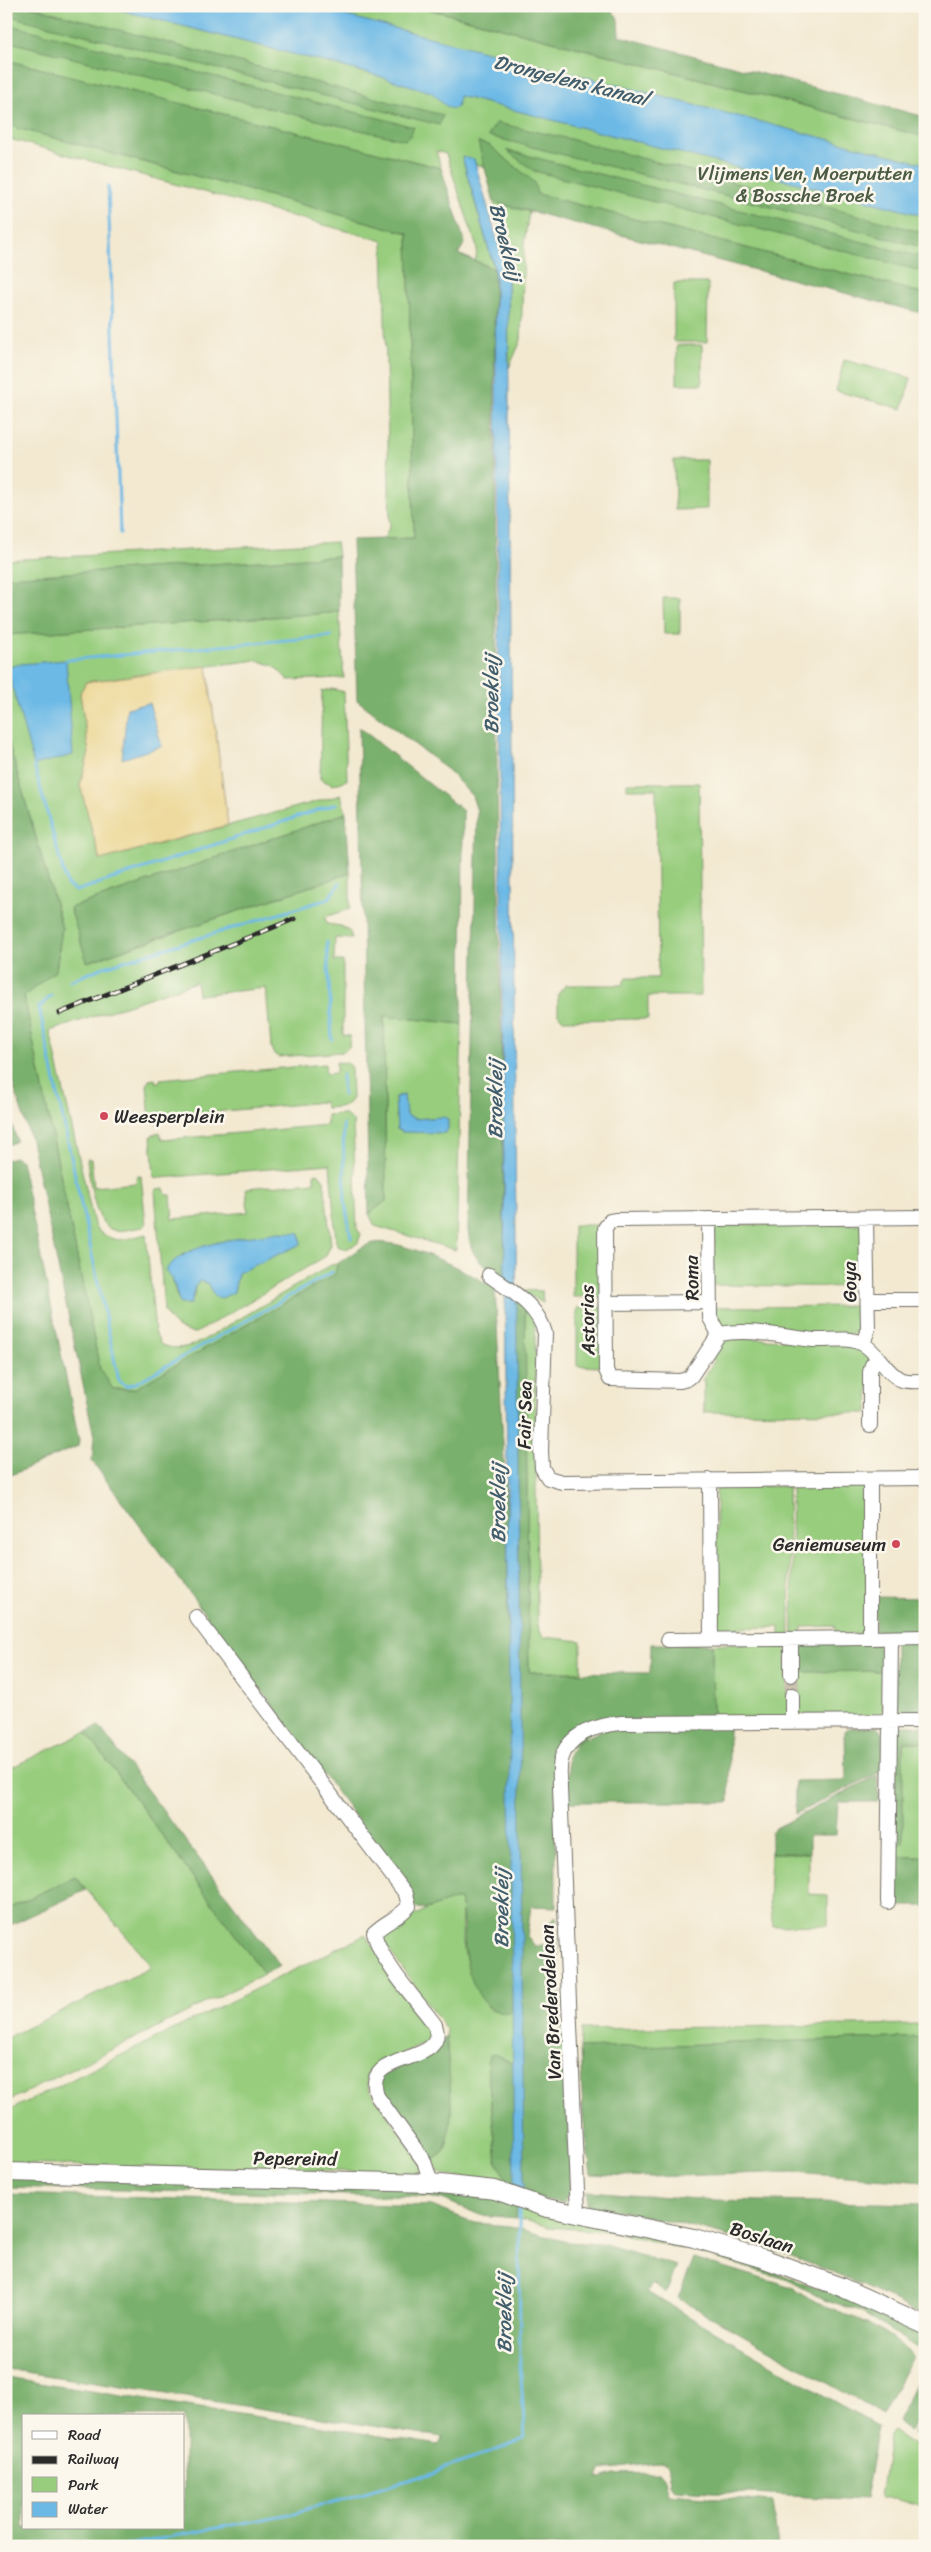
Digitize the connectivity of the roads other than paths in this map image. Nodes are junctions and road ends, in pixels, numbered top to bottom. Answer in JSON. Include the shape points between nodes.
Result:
{"nodes":[{"id":1,"x":925,"y":1217,"type":"edge"},
{"id":2,"x":866,"y":1218,"type":"junction"},
{"id":3,"x":709,"y":1219,"type":"junction"},
{"id":4,"x":489,"y":1275,"type":"dead end"},
{"id":5,"x":868,"y":1300,"type":"junction"},
{"id":6,"x":925,"y":1300,"type":"edge"},
{"id":7,"x":710,"y":1302,"type":"junction"},
{"id":8,"x":606,"y":1303,"type":"junction"},
{"id":9,"x":719,"y":1334,"type":"junction"},
{"id":10,"x":863,"y":1344,"type":"junction"},
{"id":11,"x":878,"y":1358,"type":"junction"},
{"id":12,"x":925,"y":1381,"type":"edge"},
{"id":13,"x":870,"y":1425,"type":"dead end"},
{"id":14,"x":925,"y":1478,"type":"edge"},
{"id":15,"x":870,"y":1479,"type":"junction"},
{"id":16,"x":710,"y":1480,"type":"junction"},
{"id":17,"x":196,"y":1616,"type":"dead end"},
{"id":18,"x":870,"y":1638,"type":"junction"},
{"id":19,"x":891,"y":1638,"type":"junction"},
{"id":20,"x":925,"y":1638,"type":"edge"},
{"id":21,"x":711,"y":1639,"type":"junction"},
{"id":22,"x":791,"y":1639,"type":"junction"},
{"id":23,"x":668,"y":1640,"type":"dead end"},
{"id":24,"x":791,"y":1675,"type":"tunnel mouth"},
{"id":25,"x":792,"y":1695,"type":"tunnel mouth"},
{"id":26,"x":888,"y":1721,"type":"junction"},
{"id":27,"x":925,"y":1721,"type":"edge"},
{"id":28,"x":792,"y":1722,"type":"junction"},
{"id":29,"x":888,"y":1902,"type":"dead end"},
{"id":30,"x":6,"y":2172,"type":"edge"},
{"id":31,"x":431,"y":2183,"type":"junction"},
{"id":32,"x":578,"y":2214,"type":"junction"},
{"id":33,"x":925,"y":2325,"type":"edge"}],
"edges":[{"from":1,"to":2,"type":"street","name":"Astorias"},
{"from":2,"to":3,"type":"street","name":"Astorias"},
{"from":2,"to":5,"type":"street","name":"Goya"},
{"from":3,"to":7,"type":"street","name":"Roma"},
{"from":3,"to":8,"type":"street","name":"Astorias","via":[[610,1221],[605,1228]]},
{"from":4,"to":16,"type":"street","name":"Fair Sea","via":[[538,1314],[545,1333],[541,1451],[542,1468],[548,1478],[562,1482]]},
{"from":5,"to":6,"type":"street"},
{"from":5,"to":10,"type":"street","name":"Goya","via":[[868,1329]]},
{"from":7,"to":8,"type":"street"},
{"from":7,"to":9,"type":"street","name":"Roma","via":[[710,1318]]},
{"from":8,"to":9,"type":"street","name":"Astorias","via":[[606,1370],[610,1380],[687,1379]]},
{"from":9,"to":10,"type":"street","via":[[755,1331]]},
{"from":10,"to":11,"type":"street"},
{"from":11,"to":12,"type":"street","via":[[904,1381]]},
{"from":11,"to":13,"type":"street","via":[[870,1372]]},
{"from":14,"to":15,"type":"street"},
{"from":15,"to":16,"type":"street"},
{"from":15,"to":18,"type":"street"},
{"from":16,"to":21,"type":"street"},
{"from":17,"to":31,"type":"street","via":[[406,1894],[408,1906],[403,1913],[381,1925],[374,1933],[388,1961],[438,2033],[429,2049],[386,2067],[376,2075],[374,2088],[424,2161]]},
{"from":18,"to":19,"type":"street"},
{"from":18,"to":22,"type":"street"},
{"from":19,"to":20,"type":"street"},
{"from":19,"to":26,"type":"street"},
{"from":21,"to":22,"type":"street"},
{"from":21,"to":23,"type":"street"},
{"from":22,"to":24,"type":"street"},
{"from":25,"to":28,"type":"street"},
{"from":26,"to":27,"type":"street","name":"Van Brederodelaan"},
{"from":26,"to":28,"type":"street","name":"Van Brederodelaan"},
{"from":26,"to":29,"type":"street"},
{"from":28,"to":32,"type":"street","name":"Van Brederodelaan","via":[[622,1723],[590,1728],[564,1752],[560,1788]]},
{"from":30,"to":31,"type":"main road","name":"Pepereind"},
{"from":31,"to":32,"type":"main road","name":"Pepereind","via":[[508,2193],[547,2208]]},
{"from":32,"to":33,"type":"main road","name":"Boslaan","via":[[694,2238],[765,2259],[886,2306]]}]}
